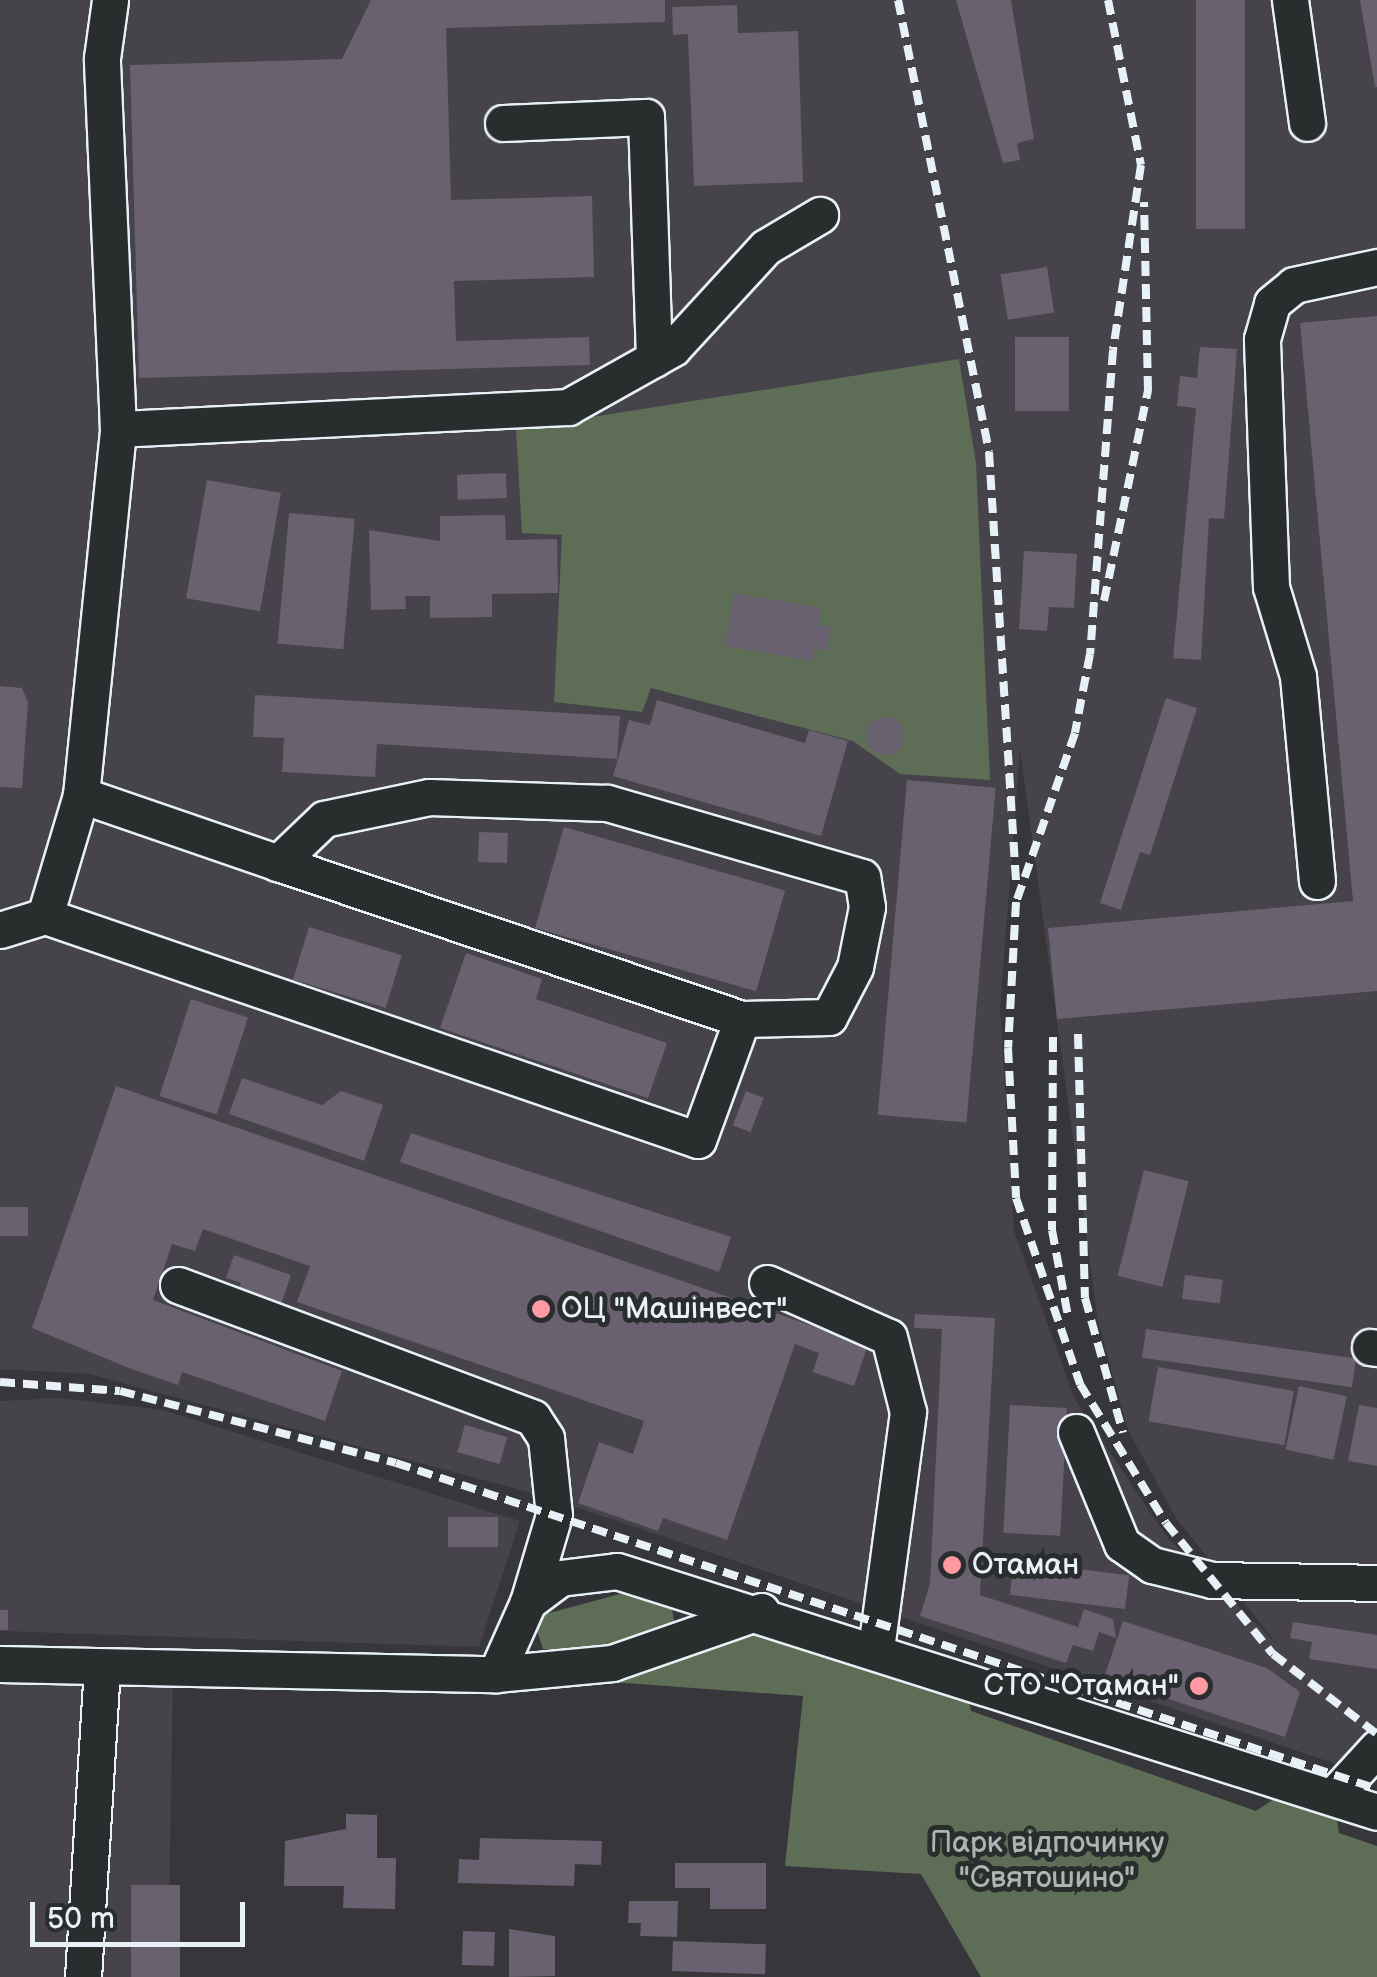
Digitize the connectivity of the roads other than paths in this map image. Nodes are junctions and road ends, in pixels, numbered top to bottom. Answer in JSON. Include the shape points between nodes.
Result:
{"nodes":[{"id":1,"x":110,"y":0,"type":"edge"},
{"id":2,"x":1290,"y":0,"type":"edge"},
{"id":3,"x":503,"y":123,"type":"dead end"},
{"id":4,"x":1307,"y":123,"type":"dead end"},
{"id":5,"x":820,"y":216,"type":"dead end"},
{"id":6,"x":1377,"y":267,"type":"edge"},
{"id":7,"x":654,"y":359,"type":"junction"},
{"id":8,"x":118,"y":429,"type":"junction"},
{"id":9,"x":80,"y":795,"type":"junction"},
{"id":10,"x":278,"y":862,"type":"junction"},
{"id":11,"x":1317,"y":880,"type":"dead end"},
{"id":12,"x":45,"y":916,"type":"junction"},
{"id":13,"x":0,"y":930,"type":"edge"},
{"id":14,"x":742,"y":1019,"type":"junction"},
{"id":15,"x":766,"y":1283,"type":"dead end"},
{"id":16,"x":178,"y":1286,"type":"dead end"},
{"id":17,"x":1076,"y":1432,"type":"dead end"},
{"id":18,"x":1377,"y":1583,"type":"edge"},
{"id":19,"x":528,"y":1602,"type":"junction"},
{"id":20,"x":761,"y":1611,"type":"junction"},
{"id":21,"x":876,"y":1650,"type":"junction"},
{"id":22,"x":0,"y":1664,"type":"edge"},
{"id":23,"x":102,"y":1667,"type":"junction"},
{"id":24,"x":496,"y":1674,"type":"junction"},
{"id":25,"x":1377,"y":1748,"type":"edge"},
{"id":26,"x":1332,"y":1797,"type":"junction"},
{"id":27,"x":1377,"y":1812,"type":"edge"},
{"id":28,"x":84,"y":1977,"type":"edge"}],
"edges":[{"from":1,"to":8,"type":"lane","via":[[102,58]]},
{"from":2,"to":4,"type":"lane"},
{"from":3,"to":7,"type":"lane","via":[[646,117]]},
{"from":5,"to":7,"type":"lane","via":[[766,247]]},
{"from":6,"to":11,"type":"lane","via":[[1294,285],[1272,303],[1262,338],[1272,587],[1298,676]]},
{"from":7,"to":8,"type":"lane","via":[[568,407]]},
{"from":8,"to":9,"type":"lane"},
{"from":9,"to":10,"type":"lane"},
{"from":9,"to":12,"type":"lane"},
{"from":10,"to":14,"type":"lane"},
{"from":10,"to":14,"type":"lane","via":[[324,819],[429,797],[607,803],[862,877],[867,907],[855,967],[829,1017]]},
{"from":12,"to":13,"type":"lane"},
{"from":12,"to":14,"type":"lane","via":[[698,1140]]},
{"from":15,"to":21,"type":"lane","via":[[889,1337],[908,1412]]},
{"from":16,"to":19,"type":"lane","via":[[533,1418],[546,1438],[554,1516]]},
{"from":17,"to":18,"type":"lane","via":[[1122,1544],[1152,1566],[1212,1580]]},
{"from":19,"to":20,"type":"lane","via":[[560,1578],[617,1571]]},
{"from":19,"to":24,"type":"lane"},
{"from":20,"to":21,"type":"lane"},
{"from":20,"to":24,"type":"lane","via":[[612,1663]]},
{"from":21,"to":26,"type":"lane"},
{"from":22,"to":23,"type":"lane"},
{"from":23,"to":24,"type":"lane"},
{"from":23,"to":28,"type":"lane"},
{"from":25,"to":26,"type":"lane"},
{"from":26,"to":27,"type":"lane"}]}
